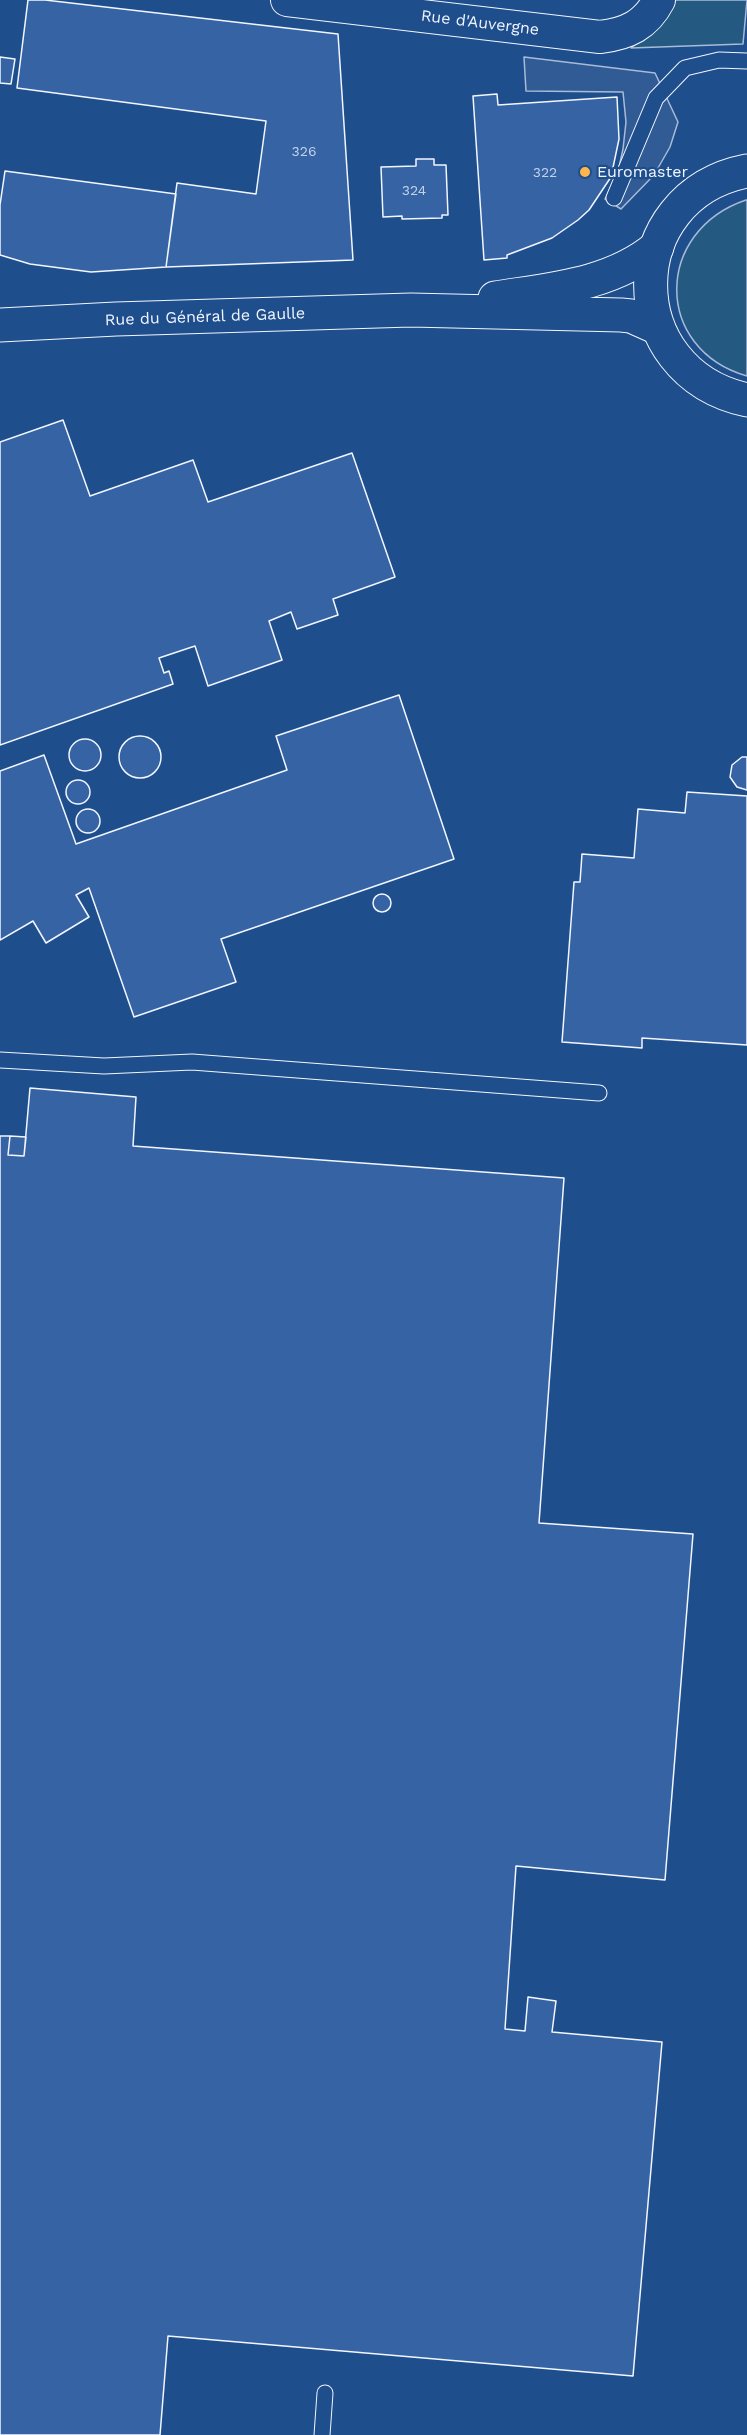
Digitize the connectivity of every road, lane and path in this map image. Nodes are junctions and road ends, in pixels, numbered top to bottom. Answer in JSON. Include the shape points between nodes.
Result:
{"nodes":[{"id":1,"x":287,"y":0,"type":"edge"},
{"id":2,"x":659,"y":0,"type":"edge"},
{"id":3,"x":747,"y":61,"type":"edge"},
{"id":4,"x":747,"y":171,"type":"edge"},
{"id":5,"x":614,"y":198,"type":"dead end"},
{"id":6,"x":657,"y":247,"type":"junction"},
{"id":7,"x":411,"y":310,"type":"junction"},
{"id":8,"x":0,"y":325,"type":"edge"},
{"id":9,"x":658,"y":328,"type":"junction"},
{"id":10,"x":747,"y":400,"type":"edge"},
{"id":11,"x":0,"y":1060,"type":"edge"},
{"id":12,"x":599,"y":1093,"type":"dead end"},
{"id":13,"x":325,"y":2393,"type":"dead end"},
{"id":14,"x":322,"y":2435,"type":"edge"}],
"edges":[{"from":1,"to":2,"type":"street","name":"Rue d'Auvergne","via":[[600,37],[633,30]]},
{"from":3,"to":5,"type":"lane","via":[[719,60],[685,68],[656,98]]},
{"from":4,"to":6,"type":"street","via":[[715,181],[690,198],[670,220]]},
{"from":6,"to":7,"type":"street","name":"Rue du Général de Gaulle","via":[[632,266],[594,280]]},
{"from":6,"to":9,"type":"street","via":[[650,288]]},
{"from":7,"to":8,"type":"street","name":"Rue du Général de Gaulle"},
{"from":7,"to":9,"type":"street","name":"Rue du Général de Gaulle","via":[[621,315]]},
{"from":9,"to":10,"type":"street","via":[[674,355],[695,377],[721,393]]},
{"from":11,"to":12,"type":"lane","via":[[104,1066],[192,1062]]},
{"from":13,"to":14,"type":"lane"}]}
